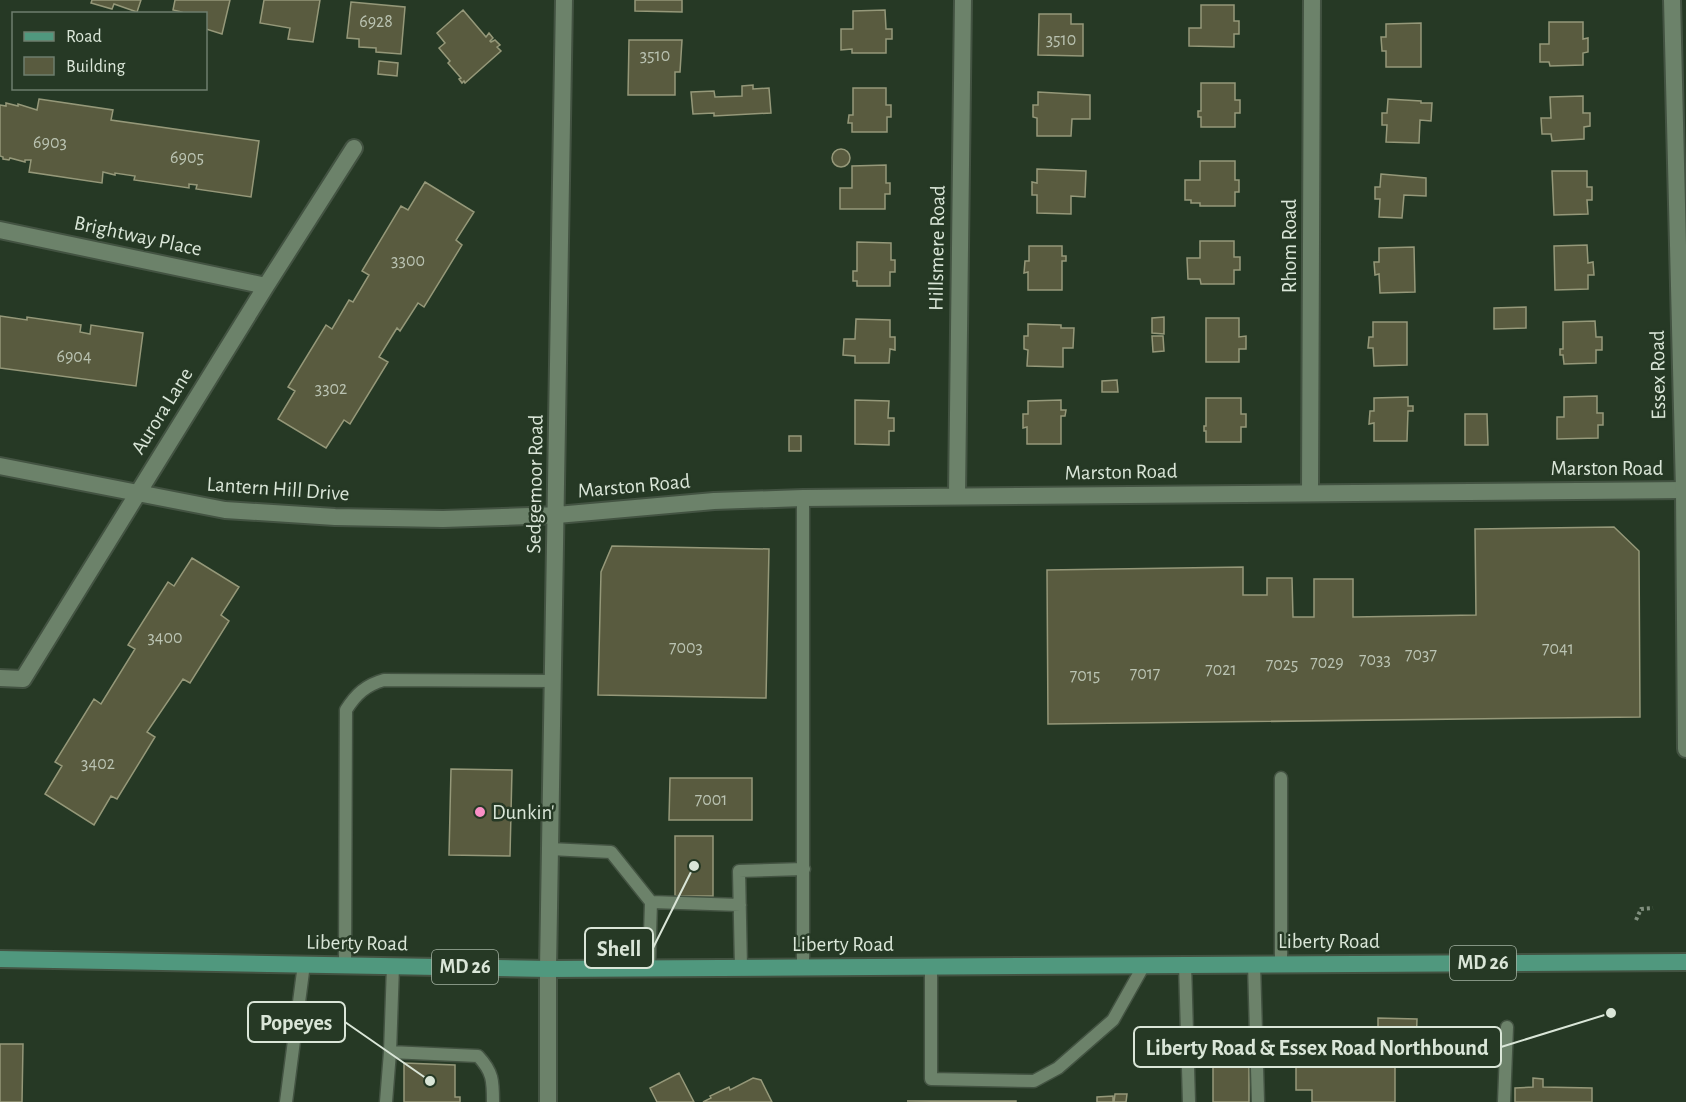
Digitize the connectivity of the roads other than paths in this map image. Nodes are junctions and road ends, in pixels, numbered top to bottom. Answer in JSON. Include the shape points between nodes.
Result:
{"nodes":[{"id":1,"x":564,"y":0,"type":"edge"},
{"id":2,"x":963,"y":0,"type":"edge"},
{"id":3,"x":1312,"y":0,"type":"edge"},
{"id":4,"x":1672,"y":0,"type":"edge"},
{"id":5,"x":354,"y":148,"type":"dead end"},
{"id":6,"x":0,"y":230,"type":"edge"},
{"id":7,"x":266,"y":286,"type":"junction"},
{"id":8,"x":0,"y":466,"type":"edge"},
{"id":9,"x":1685,"y":490,"type":"edge"},
{"id":10,"x":1310,"y":493,"type":"junction"},
{"id":11,"x":138,"y":494,"type":"junction"},
{"id":12,"x":957,"y":496,"type":"junction"},
{"id":13,"x":803,"y":498,"type":"junction"},
{"id":14,"x":557,"y":515,"type":"junction"},
{"id":15,"x":0,"y":678,"type":"edge"},
{"id":16,"x":554,"y":681,"type":"junction"},
{"id":17,"x":1686,"y":697,"type":"edge"},
{"id":18,"x":1686,"y":748,"type":"edge"},
{"id":19,"x":1281,"y":778,"type":"dead end"},
{"id":20,"x":550,"y":849,"type":"junction"},
{"id":21,"x":804,"y":869,"type":"junction"},
{"id":22,"x":651,"y":902,"type":"junction"},
{"id":23,"x":740,"y":905,"type":"junction"},
{"id":24,"x":0,"y":959,"type":"edge"},
{"id":25,"x":1686,"y":962,"type":"edge"},
{"id":26,"x":1281,"y":963,"type":"junction"},
{"id":27,"x":304,"y":964,"type":"junction"},
{"id":28,"x":1185,"y":964,"type":"junction"},
{"id":29,"x":1254,"y":964,"type":"junction"},
{"id":30,"x":345,"y":965,"type":"junction"},
{"id":31,"x":1144,"y":965,"type":"junction"},
{"id":32,"x":393,"y":966,"type":"junction"},
{"id":33,"x":931,"y":966,"type":"junction"},
{"id":34,"x":803,"y":967,"type":"junction"},
{"id":35,"x":649,"y":968,"type":"junction"},
{"id":36,"x":741,"y":968,"type":"junction"},
{"id":37,"x":548,"y":969,"type":"junction"},
{"id":38,"x":1507,"y":1027,"type":"dead end"},
{"id":39,"x":390,"y":1052,"type":"junction"},
{"id":40,"x":286,"y":1102,"type":"edge"},
{"id":41,"x":386,"y":1102,"type":"edge"},
{"id":42,"x":493,"y":1102,"type":"edge"},
{"id":43,"x":548,"y":1102,"type":"edge"},
{"id":44,"x":1189,"y":1102,"type":"edge"},
{"id":45,"x":1258,"y":1102,"type":"edge"},
{"id":46,"x":1504,"y":1102,"type":"edge"}],
"edges":[{"from":1,"to":14,"type":"street","name":"Sedgemoor Road"},
{"from":2,"to":12,"type":"street","name":"Hillsmere Road"},
{"from":3,"to":10,"type":"street","name":"Rhom Road"},
{"from":4,"to":9,"type":"street","name":"Essex Road"},
{"from":5,"to":7,"type":"street","name":"Aurora Lane"},
{"from":6,"to":7,"type":"street","name":"Brightway Place"},
{"from":7,"to":11,"type":"street","name":"Aurora Lane"},
{"from":8,"to":11,"type":"street","name":"Lantern Hill Drive"},
{"from":9,"to":10,"type":"street","name":"Marston Road"},
{"from":9,"to":17,"type":"street","name":"Essex Road"},
{"from":10,"to":12,"type":"street","name":"Marston Road"},
{"from":11,"to":14,"type":"street","name":"Lantern Hill Drive","via":[[225,510],[335,517]]},
{"from":11,"to":15,"type":"street","name":"Aurora Lane","via":[[23,679]]},
{"from":12,"to":13,"type":"street","name":"Marston Road"},
{"from":13,"to":14,"type":"street","name":"Marston Road","via":[[714,501]]},
{"from":13,"to":21,"type":"lane"},
{"from":14,"to":16,"type":"street","name":"Sedgemoor Road"},
{"from":16,"to":20,"type":"street","name":"Sedgemoor Road"},
{"from":16,"to":30,"type":"lane","via":[[384,680],[355,695],[346,710]]},
{"from":17,"to":18,"type":"street","name":"Essex Road"},
{"from":19,"to":26,"type":"lane"},
{"from":20,"to":22,"type":"lane","via":[[611,852]]},
{"from":20,"to":37,"type":"street","name":"Sedgemoor Road"},
{"from":21,"to":23,"type":"lane","via":[[739,871]]},
{"from":21,"to":34,"type":"lane"},
{"from":22,"to":23,"type":"lane"},
{"from":22,"to":35,"type":"lane"},
{"from":23,"to":36,"type":"lane"},
{"from":24,"to":27,"type":"main road","name":"Liberty Road","number":"MD 26"},
{"from":25,"to":26,"type":"main road","name":"Liberty Road","number":"MD 26"},
{"from":26,"to":29,"type":"main road","name":"Liberty Road","number":"MD 26"},
{"from":27,"to":30,"type":"main road","name":"Liberty Road","number":"MD 26"},
{"from":27,"to":40,"type":"lane"},
{"from":28,"to":29,"type":"main road","name":"Liberty Road","number":"MD 26"},
{"from":28,"to":31,"type":"main road","name":"Liberty Road","number":"MD 26"},
{"from":28,"to":44,"type":"lane"},
{"from":29,"to":45,"type":"lane"},
{"from":30,"to":32,"type":"main road","name":"Liberty Road","number":"MD 26"},
{"from":31,"to":33,"type":"main road","name":"Liberty Road","number":"MD 26"},
{"from":31,"to":33,"type":"lane","via":[[1113,1020],[1058,1068],[1034,1081],[931,1079]]},
{"from":32,"to":37,"type":"main road","name":"Liberty Road","number":"MD 26"},
{"from":32,"to":39,"type":"lane"},
{"from":33,"to":34,"type":"main road","name":"Liberty Road","number":"MD 26"},
{"from":34,"to":36,"type":"main road","name":"Liberty Road","number":"MD 26"},
{"from":35,"to":36,"type":"main road","name":"Liberty Road","number":"MD 26"},
{"from":35,"to":37,"type":"main road","name":"Liberty Road","number":"MD 26"},
{"from":37,"to":43,"type":"street","name":"Sedgemoor Road"},
{"from":38,"to":46,"type":"lane"},
{"from":39,"to":41,"type":"lane"},
{"from":39,"to":42,"type":"lane","via":[[478,1056],[489,1068]]}]}
